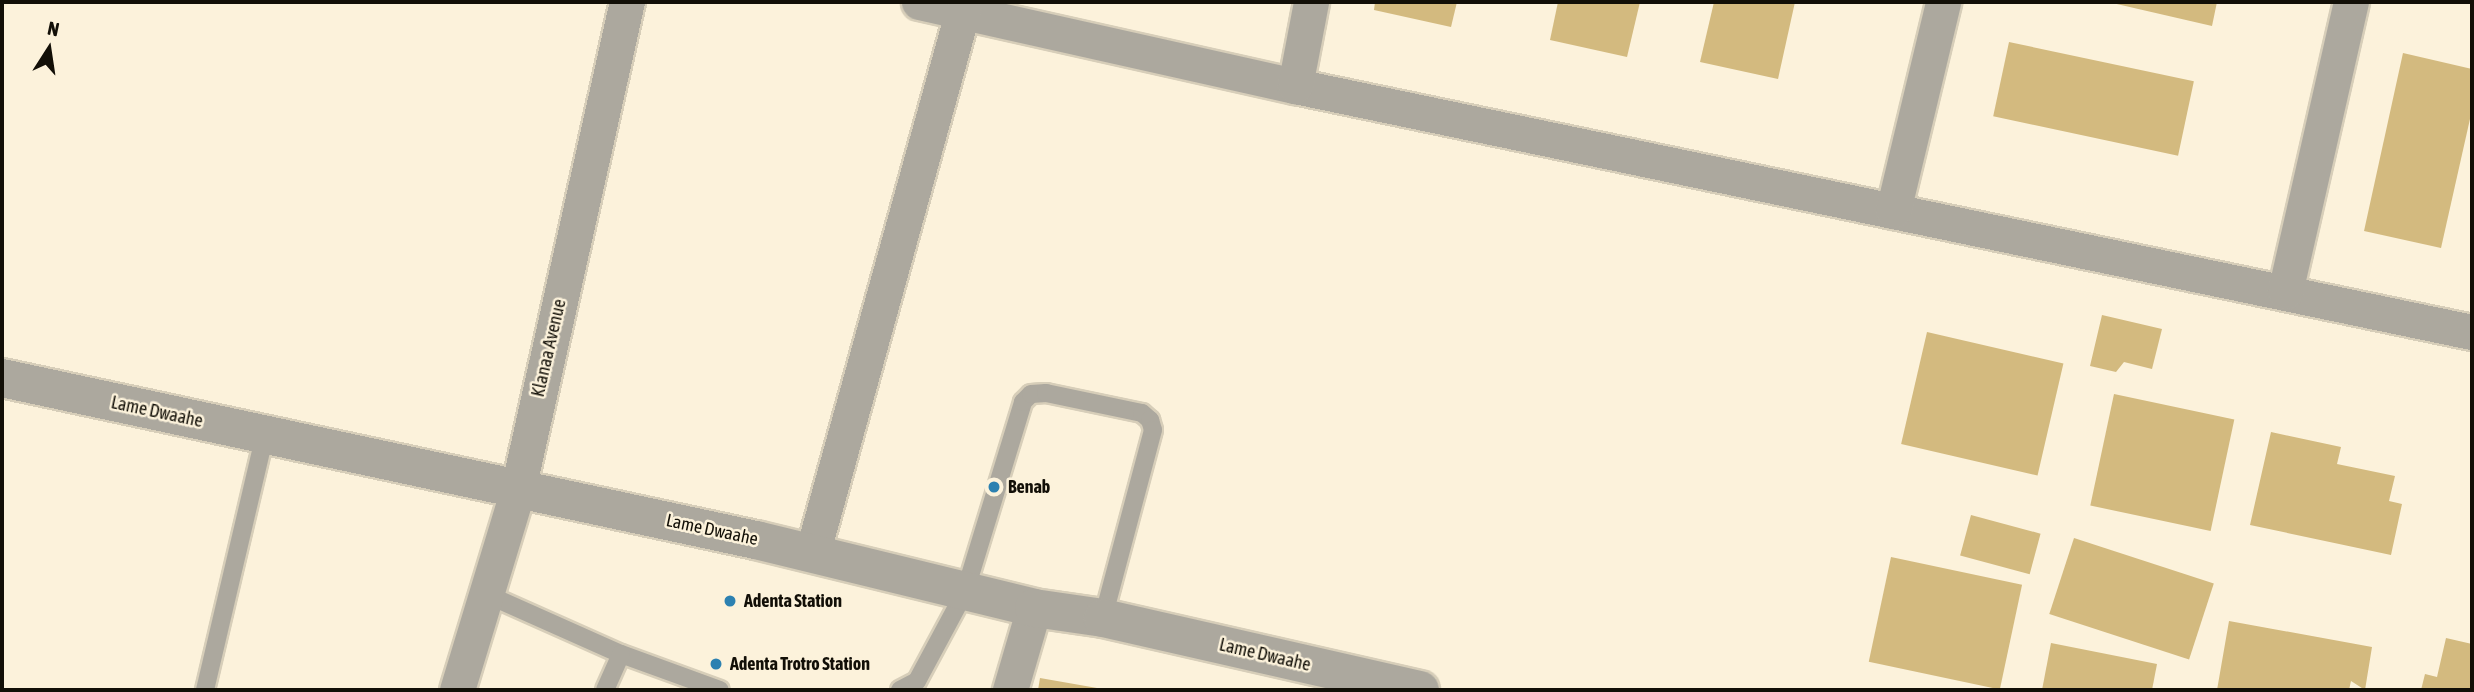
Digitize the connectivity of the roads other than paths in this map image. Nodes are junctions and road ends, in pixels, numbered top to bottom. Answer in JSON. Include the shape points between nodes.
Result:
{"nodes":[{"id":1,"x":627,"y":2,"type":"edge"},
{"id":2,"x":919,"y":2,"type":"edge"},
{"id":3,"x":1311,"y":2,"type":"edge"},
{"id":4,"x":1943,"y":2,"type":"edge"},
{"id":5,"x":2351,"y":2,"type":"edge"},
{"id":6,"x":963,"y":10,"type":"junction"},
{"id":7,"x":1295,"y":86,"type":"junction"},
{"id":8,"x":1893,"y":211,"type":"junction"},
{"id":9,"x":2285,"y":292,"type":"junction"},
{"id":10,"x":2472,"y":332,"type":"edge"},
{"id":11,"x":2,"y":379,"type":"edge"},
{"id":12,"x":265,"y":435,"type":"junction"},
{"id":13,"x":518,"y":489,"type":"junction"},
{"id":14,"x":812,"y":554,"type":"junction"},
{"id":15,"x":965,"y":592,"type":"junction"},
{"id":16,"x":486,"y":594,"type":"junction"},
{"id":17,"x":1034,"y":608,"type":"junction"},
{"id":18,"x":1103,"y":618,"type":"junction"},
{"id":19,"x":621,"y":654,"type":"junction"},
{"id":20,"x":205,"y":690,"type":"edge"},
{"id":21,"x":457,"y":690,"type":"edge"},
{"id":22,"x":605,"y":690,"type":"edge"},
{"id":23,"x":720,"y":690,"type":"edge"},
{"id":24,"x":900,"y":690,"type":"edge"},
{"id":25,"x":1010,"y":690,"type":"edge"},
{"id":26,"x":1420,"y":690,"type":"edge"}],
"edges":[{"from":1,"to":13,"type":"street","name":"Klanaa Avenue"},
{"from":2,"to":6,"type":"street"},
{"from":3,"to":7,"type":"street"},
{"from":4,"to":8,"type":"street"},
{"from":5,"to":9,"type":"street"},
{"from":6,"to":7,"type":"street"},
{"from":6,"to":14,"type":"street"},
{"from":7,"to":8,"type":"street"},
{"from":8,"to":9,"type":"street"},
{"from":9,"to":10,"type":"street"},
{"from":11,"to":12,"type":"street","name":"Lame Dwaahe"},
{"from":12,"to":13,"type":"street","name":"Lame Dwaahe"},
{"from":12,"to":20,"type":"lane"},
{"from":13,"to":14,"type":"street","name":"Lame Dwaahe"},
{"from":13,"to":16,"type":"street","name":"Klanaa Avenue"},
{"from":14,"to":15,"type":"street","name":"Lame Dwaahe"},
{"from":15,"to":17,"type":"street","name":"Lame Dwaahe"},
{"from":15,"to":18,"type":"lane","via":[[1023,402],[1031,394],[1046,393],[1142,414],[1153,430]]},
{"from":15,"to":24,"type":"lane","via":[[917,681]]},
{"from":16,"to":19,"type":"lane"},
{"from":16,"to":21,"type":"street","name":"Klanaa Avenue"},
{"from":17,"to":18,"type":"street","name":"Lame Dwaahe"},
{"from":17,"to":25,"type":"street"},
{"from":18,"to":26,"type":"street","name":"Lame Dwaahe"},
{"from":19,"to":22,"type":"lane"},
{"from":19,"to":23,"type":"lane"}]}
